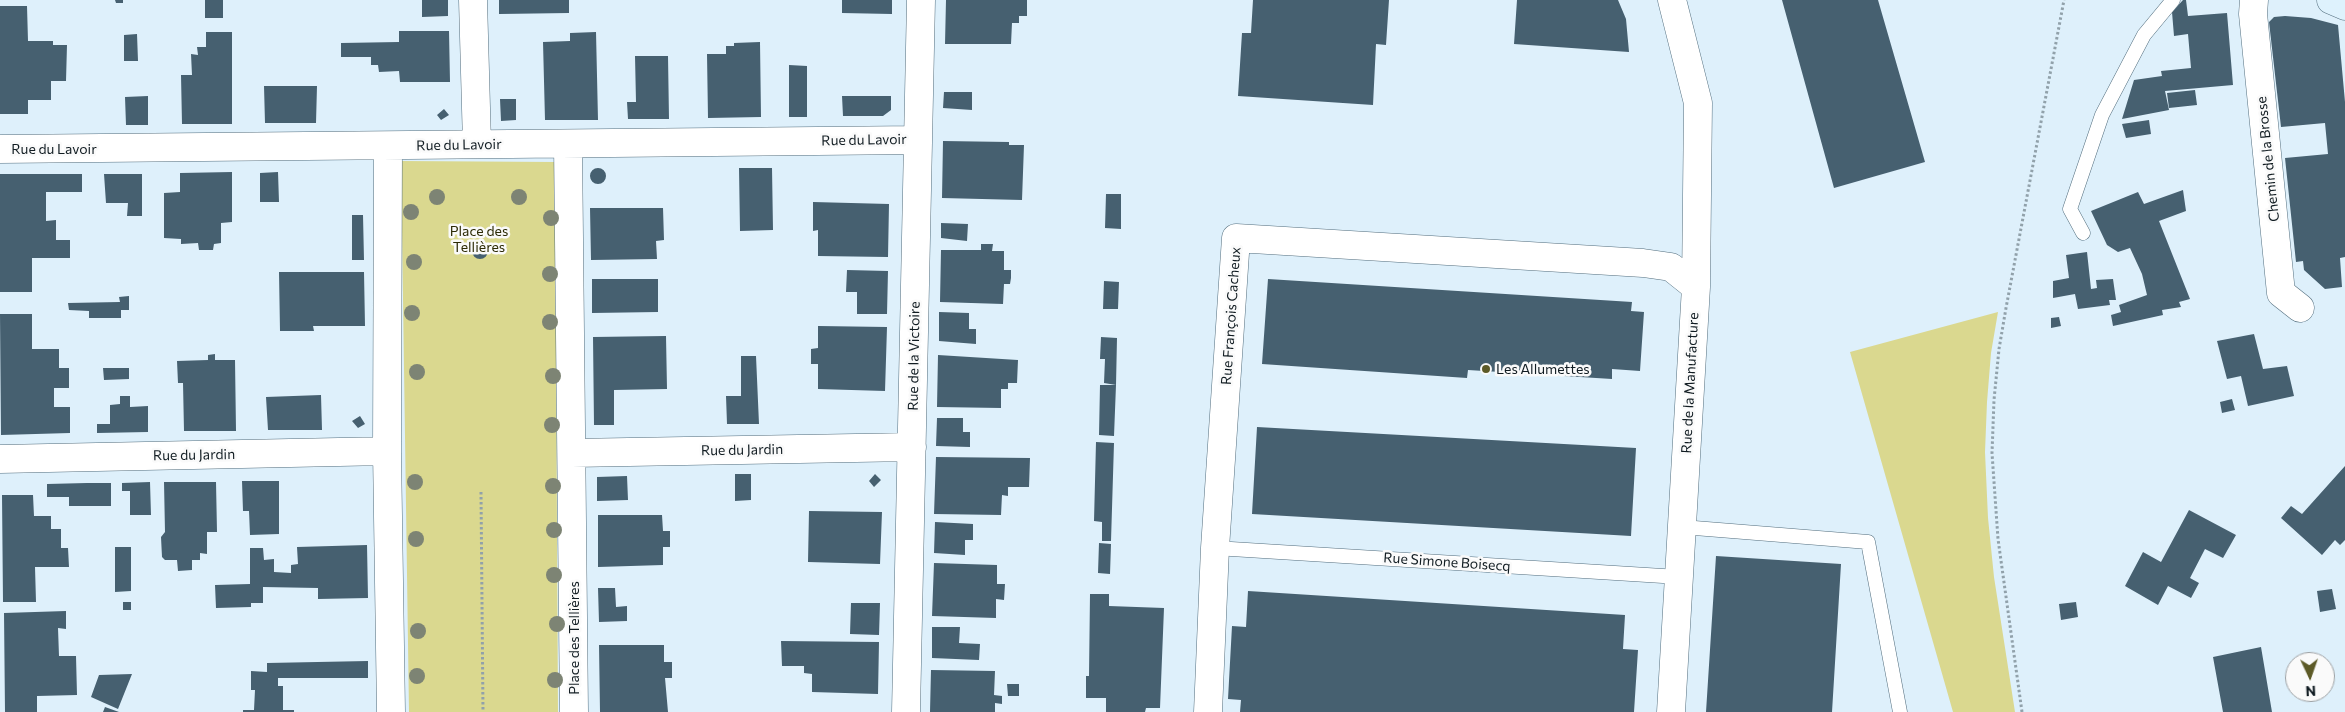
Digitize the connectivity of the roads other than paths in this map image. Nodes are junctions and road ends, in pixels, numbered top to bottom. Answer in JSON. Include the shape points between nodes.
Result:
{"nodes":[{"id":1,"x":473,"y":0,"type":"edge"},
{"id":2,"x":921,"y":0,"type":"edge"},
{"id":3,"x":1672,"y":0,"type":"edge"},
{"id":4,"x":2173,"y":0,"type":"edge"},
{"id":5,"x":2254,"y":0,"type":"edge"},
{"id":6,"x":2330,"y":0,"type":"edge"},
{"id":7,"x":2345,"y":6,"type":"edge"},
{"id":8,"x":918,"y":140,"type":"junction"},
{"id":9,"x":477,"y":144,"type":"junction"},
{"id":10,"x":568,"y":144,"type":"junction"},
{"id":11,"x":388,"y":146,"type":"junction"},
{"id":12,"x":0,"y":149,"type":"edge"},
{"id":13,"x":2083,"y":233,"type":"dead end"},
{"id":14,"x":1696,"y":287,"type":"junction"},
{"id":15,"x":2300,"y":308,"type":"dead end"},
{"id":16,"x":912,"y":448,"type":"junction"},
{"id":17,"x":387,"y":451,"type":"junction"},
{"id":18,"x":572,"y":453,"type":"junction"},
{"id":19,"x":0,"y":459,"type":"edge"},
{"id":20,"x":1682,"y":527,"type":"junction"},
{"id":21,"x":1215,"y":548,"type":"junction"},
{"id":22,"x":1679,"y":577,"type":"junction"},
{"id":23,"x":391,"y":712,"type":"edge"},
{"id":24,"x":574,"y":712,"type":"edge"},
{"id":25,"x":906,"y":712,"type":"edge"},
{"id":26,"x":1208,"y":712,"type":"edge"},
{"id":27,"x":1671,"y":712,"type":"edge"},
{"id":28,"x":1900,"y":712,"type":"edge"}],
"edges":[{"from":1,"to":9,"type":"street"},
{"from":2,"to":8,"type":"street","name":"Rue de la Victoire"},
{"from":3,"to":14,"type":"street","name":"Rue de la Manufacture","via":[[1698,103]]},
{"from":4,"to":13,"type":"lane","via":[[2144,35],[2102,114],[2070,209]]},
{"from":5,"to":15,"type":"street","name":"Chemin de la Brosse","via":[[2281,293]]},
{"from":6,"to":7,"type":"street"},
{"from":8,"to":10,"type":"street","name":"Rue du Lavoir"},
{"from":8,"to":16,"type":"street","name":"Rue de la Victoire"},
{"from":9,"to":10,"type":"street","name":"Rue du Lavoir"},
{"from":9,"to":11,"type":"street","name":"Rue du Lavoir"},
{"from":10,"to":18,"type":"street","name":"Place des Tellières"},
{"from":11,"to":12,"type":"street","name":"Rue du Lavoir"},
{"from":11,"to":17,"type":"street"},
{"from":14,"to":20,"type":"street","name":"Rue de la Manufacture"},
{"from":14,"to":21,"type":"street","name":"Rue François Cacheux","via":[[1671,268],[1643,263],[1236,238]]},
{"from":16,"to":18,"type":"street","name":"Rue du Jardin"},
{"from":16,"to":25,"type":"street","name":"Rue de la Victoire"},
{"from":17,"to":19,"type":"street","name":"Rue du Jardin"},
{"from":17,"to":23,"type":"street"},
{"from":18,"to":24,"type":"street","name":"Place des Tellières"},
{"from":20,"to":22,"type":"street","name":"Rue de la Manufacture"},
{"from":20,"to":28,"type":"lane","via":[[1868,542]]},
{"from":21,"to":22,"type":"lane","name":"Rue Simone Boisecq"},
{"from":21,"to":26,"type":"street","name":"Rue François Cacheux"},
{"from":22,"to":27,"type":"street","name":"Rue de la Manufacture"}]}
